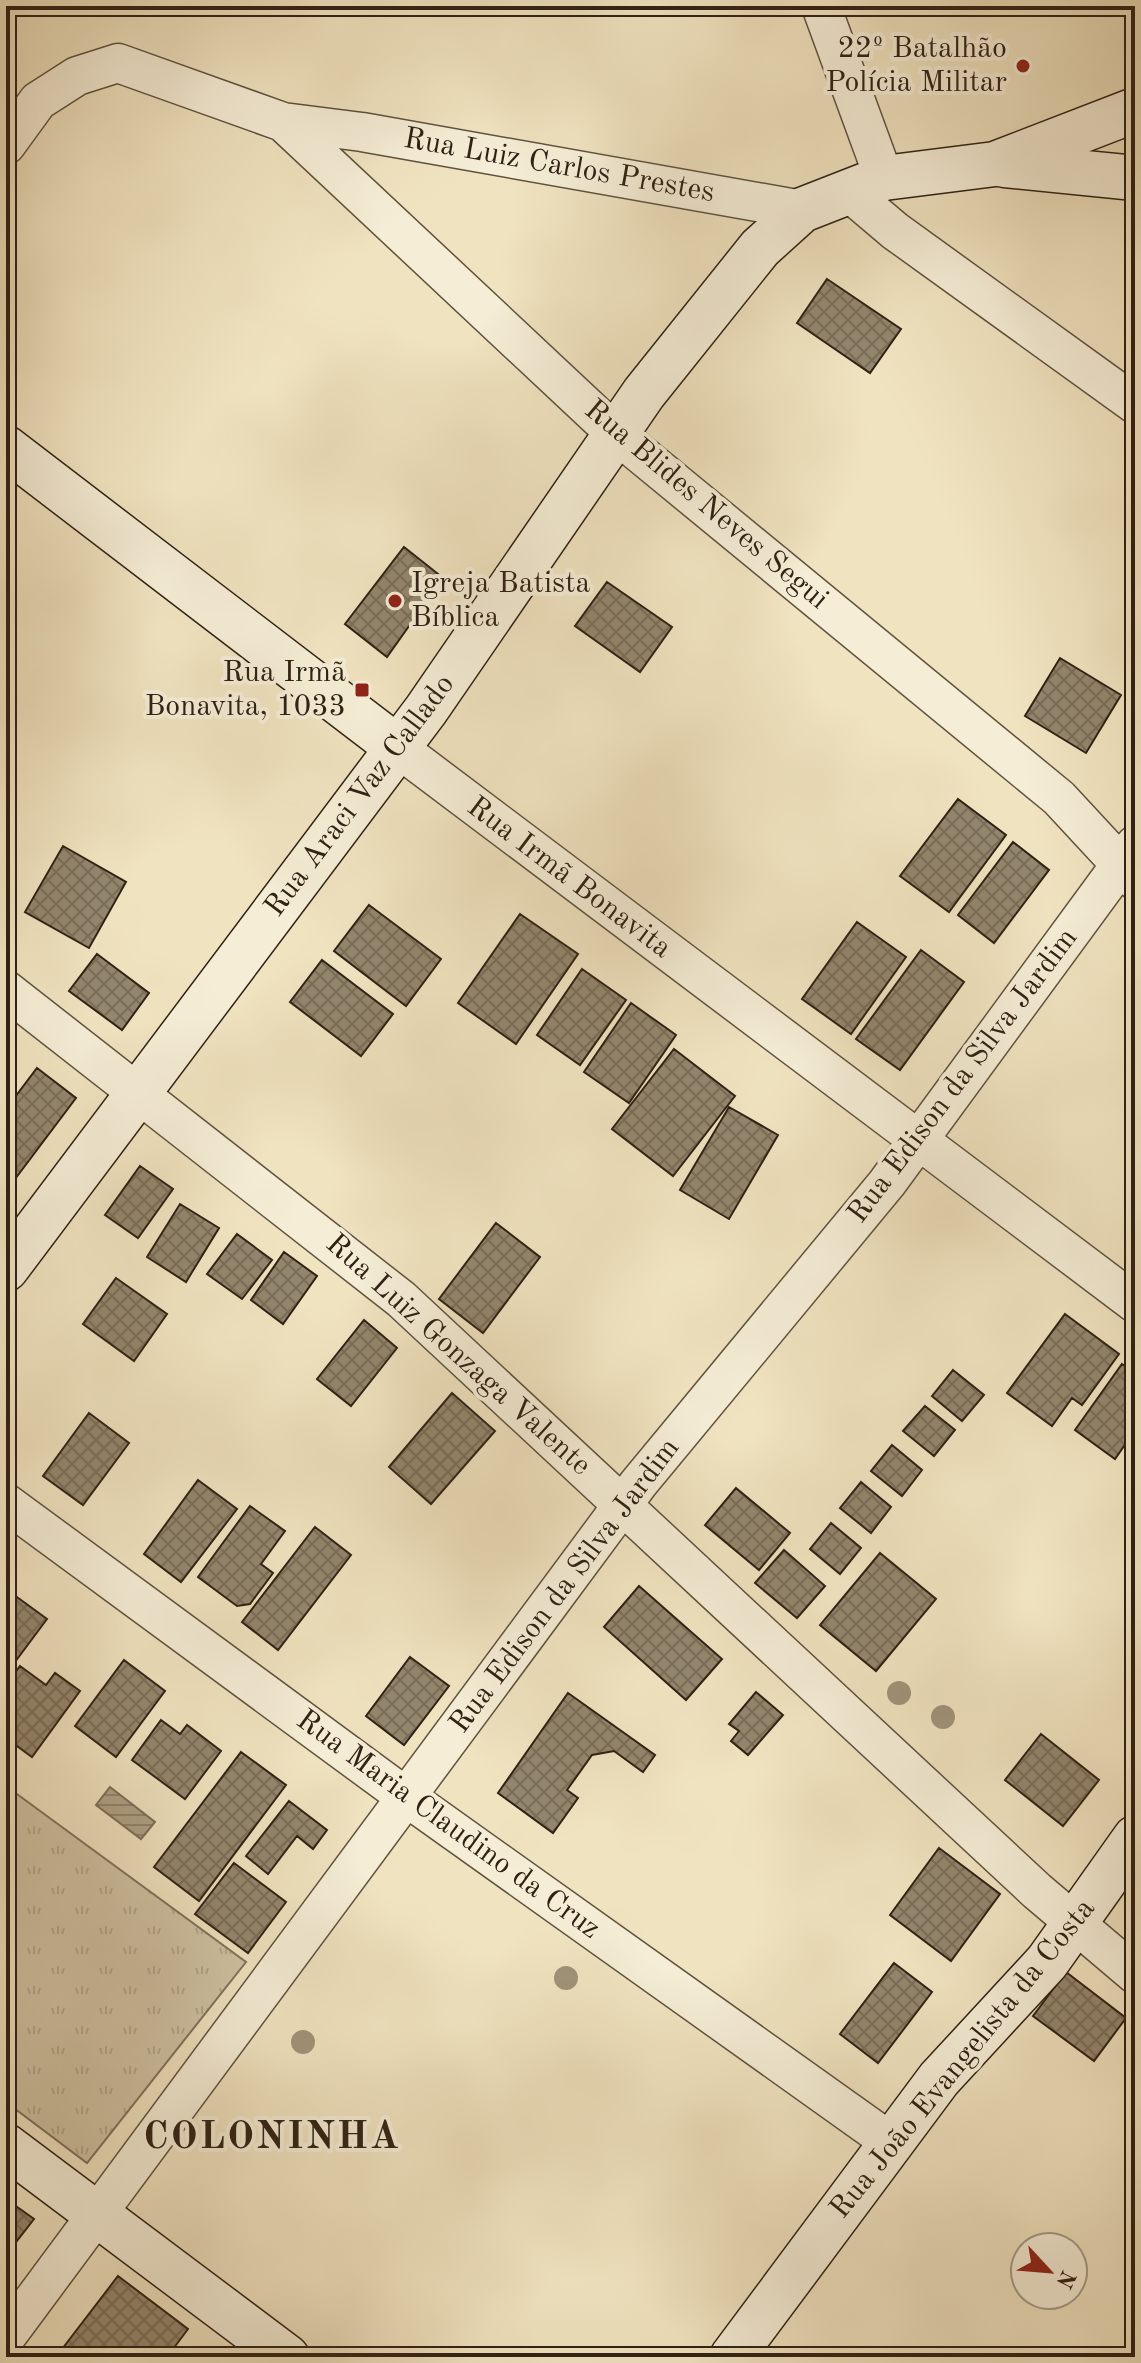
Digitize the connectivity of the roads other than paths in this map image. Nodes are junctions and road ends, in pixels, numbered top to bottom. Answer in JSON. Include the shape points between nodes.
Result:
{"nodes":[{"id":1,"x":821,"y":6,"type":"edge"},
{"id":2,"x":1135,"y":110,"type":"edge"},
{"id":3,"x":283,"y":122,"type":"junction"},
{"id":4,"x":6,"y":145,"type":"edge"},
{"id":5,"x":995,"y":164,"type":"junction"},
{"id":6,"x":1135,"y":178,"type":"edge"},
{"id":7,"x":867,"y":185,"type":"junction"},
{"id":8,"x":802,"y":210,"type":"junction"},
{"id":9,"x":1135,"y":404,"type":"edge"},
{"id":10,"x":615,"y":433,"type":"junction"},
{"id":11,"x":6,"y":448,"type":"edge"},
{"id":12,"x":398,"y":748,"type":"junction"},
{"id":13,"x":1130,"y":864,"type":"edge"},
{"id":14,"x":6,"y":990,"type":"edge"},
{"id":15,"x":139,"y":1092,"type":"junction"},
{"id":16,"x":918,"y":1141,"type":"junction"},
{"id":17,"x":6,"y":1269,"type":"edge"},
{"id":18,"x":1135,"y":1303,"type":"edge"},
{"id":19,"x":6,"y":1503,"type":"edge"},
{"id":20,"x":624,"y":1504,"type":"junction"},
{"id":21,"x":407,"y":1797,"type":"junction"},
{"id":22,"x":1135,"y":1838,"type":"edge"},
{"id":23,"x":1075,"y":1921,"type":"junction"},
{"id":24,"x":1135,"y":1974,"type":"edge"},
{"id":25,"x":892,"y":2143,"type":"junction"},
{"id":26,"x":6,"y":2146,"type":"edge"},
{"id":27,"x":97,"y":2214,"type":"junction"},
{"id":28,"x":6,"y":2337,"type":"edge"},
{"id":29,"x":287,"y":2357,"type":"edge"},
{"id":30,"x":732,"y":2357,"type":"edge"}],
"edges":[{"from":1,"to":7,"type":"street"},
{"from":2,"to":5,"type":"main road"},
{"from":3,"to":4,"type":"street","name":"Rua Luiz Carlos Prestes","via":[[118,63],[77,76],[38,101]]},
{"from":3,"to":8,"type":"street","name":"Rua Luiz Carlos Prestes"},
{"from":3,"to":10,"type":"street","name":"Rua Blides Neves Segui"},
{"from":5,"to":6,"type":"main road"},
{"from":5,"to":7,"type":"main road"},
{"from":7,"to":8,"type":"main road"},
{"from":7,"to":9,"type":"street","via":[[895,231]]},
{"from":8,"to":10,"type":"main road","name":"Rua Araci Vaz Callado","via":[[760,248]]},
{"from":10,"to":12,"type":"main road","name":"Rua Araci Vaz Callado"},
{"from":10,"to":13,"type":"street","name":"Rua Blides Neves Segui","via":[[1059,798]]},
{"from":11,"to":12,"type":"main road","name":"Rua Irmã Bonavita"},
{"from":12,"to":15,"type":"main road","name":"Rua Araci Vaz Callado"},
{"from":12,"to":16,"type":"street","name":"Rua Irmã Bonavita"},
{"from":13,"to":16,"type":"street","name":"Rua Edison da Silva Jardim"},
{"from":14,"to":15,"type":"street","name":"Rua Luiz Gonzaga Valente"},
{"from":15,"to":17,"type":"main road","name":"Rua Araci Vaz Callado"},
{"from":15,"to":20,"type":"street","name":"Rua Luiz Gonzaga Valente","via":[[401,1299]]},
{"from":16,"to":18,"type":"street","name":"Rua Irmã Bonavita"},
{"from":16,"to":20,"type":"street","name":"Rua Edison da Silva Jardim"},
{"from":19,"to":21,"type":"street","name":"Rua Maria Claudino da Cruz"},
{"from":20,"to":21,"type":"street","name":"Rua Edison da Silva Jardim"},
{"from":20,"to":23,"type":"street","name":"Rua Luiz Gonzaga Valente"},
{"from":21,"to":25,"type":"street","name":"Rua Maria Claudino da Cruz"},
{"from":21,"to":27,"type":"street","name":"Rua Edison da Silva Jardim"},
{"from":22,"to":23,"type":"main road","name":"Rua João Evangelista da Costa"},
{"from":23,"to":24,"type":"street","name":"Rua Luiz Gonzaga Valente"},
{"from":23,"to":25,"type":"main road","name":"Rua João Evangelista da Costa","via":[[1047,1962],[939,2079]]},
{"from":25,"to":30,"type":"main road","name":"Rua João Evangelista da Costa"},
{"from":26,"to":27,"type":"main road"},
{"from":27,"to":28,"type":"street","name":"Rua Edison da Silva Jardim"},
{"from":27,"to":29,"type":"main road"}]}
